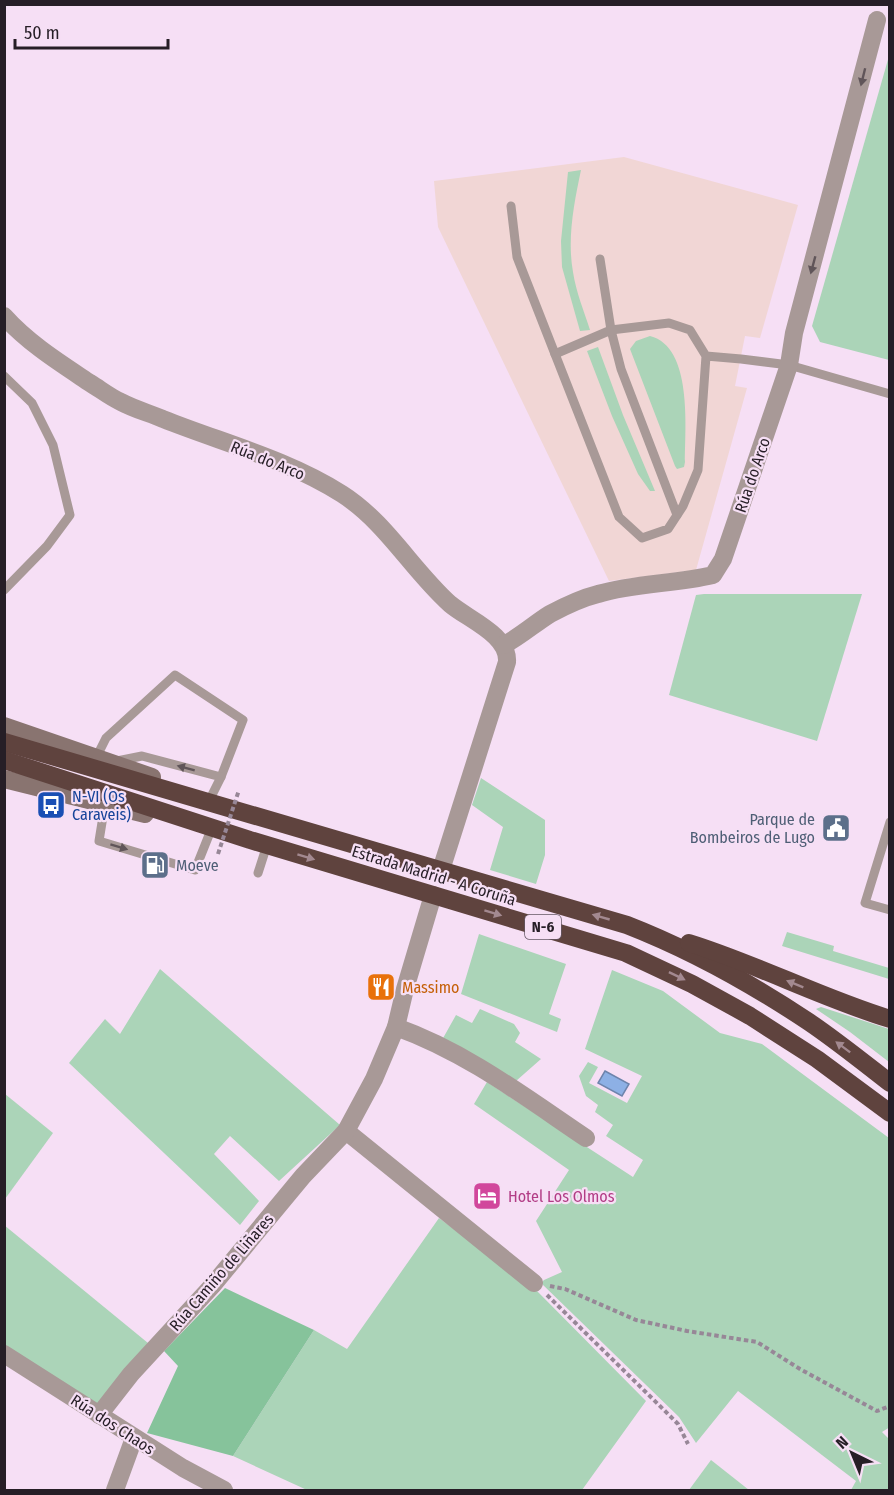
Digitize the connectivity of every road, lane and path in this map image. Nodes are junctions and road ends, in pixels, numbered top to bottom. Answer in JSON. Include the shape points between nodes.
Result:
{"nodes":[{"id":1,"x":879,"y":16,"type":"edge"},
{"id":2,"x":511,"y":206,"type":"dead end"},
{"id":3,"x":600,"y":259,"type":"dead end"},
{"id":4,"x":4,"y":316,"type":"edge"},
{"id":5,"x":611,"y":330,"type":"junction"},
{"id":6,"x":555,"y":354,"type":"junction"},
{"id":7,"x":706,"y":356,"type":"junction"},
{"id":8,"x":789,"y":365,"type":"junction"},
{"id":9,"x":4,"y":376,"type":"edge"},
{"id":10,"x":890,"y":394,"type":"edge"},
{"id":11,"x":677,"y":515,"type":"junction"},
{"id":12,"x":4,"y":590,"type":"edge"},
{"id":13,"x":504,"y":645,"type":"junction"},
{"id":14,"x":4,"y":726,"type":"edge"},
{"id":15,"x":4,"y":742,"type":"edge"},
{"id":16,"x":4,"y":760,"type":"edge"},
{"id":17,"x":103,"y":761,"type":"junction"},
{"id":18,"x":221,"y":777,"type":"junction"},
{"id":19,"x":4,"y":779,"type":"edge"},
{"id":20,"x":239,"y":790,"type":"dead end"},
{"id":21,"x":211,"y":797,"type":"junction"},
{"id":22,"x":105,"y":804,"type":"junction"},
{"id":23,"x":270,"y":819,"type":"junction"},
{"id":24,"x":890,"y":822,"type":"edge"},
{"id":25,"x":211,"y":830,"type":"junction"},
{"id":26,"x":259,"y":843,"type":"junction"},
{"id":27,"x":218,"y":854,"type":"dead end"},
{"id":28,"x":441,"y":870,"type":"junction"},
{"id":29,"x":258,"y":873,"type":"dead end"},
{"id":30,"x":433,"y":895,"type":"junction"},
{"id":31,"x":890,"y":910,"type":"edge"},
{"id":32,"x":657,"y":936,"type":"junction"},
{"id":33,"x":890,"y":1019,"type":"edge"},
{"id":34,"x":396,"y":1027,"type":"junction"},
{"id":35,"x":890,"y":1083,"type":"edge"},
{"id":36,"x":890,"y":1113,"type":"edge"},
{"id":37,"x":346,"y":1131,"type":"junction"},
{"id":38,"x":586,"y":1138,"type":"dead end"},
{"id":39,"x":534,"y":1283,"type":"junction"},
{"id":40,"x":4,"y":1354,"type":"edge"},
{"id":41,"x":890,"y":1406,"type":"edge"},
{"id":42,"x":99,"y":1415,"type":"junction"},
{"id":43,"x":134,"y":1438,"type":"junction"},
{"id":44,"x":688,"y":1444,"type":"dead end"},
{"id":45,"x":115,"y":1491,"type":"edge"},
{"id":46,"x":224,"y":1491,"type":"edge"}],
"edges":[{"from":1,"to":8,"type":"street","one_way":true,"via":[[794,333]]},
{"from":2,"to":6,"type":"lane","via":[[517,257]]},
{"from":3,"to":5,"type":"lane"},
{"from":4,"to":13,"type":"street","name":"Rúa do Arco","via":[[27,339],[120,402],[286,464],[343,494],[369,514],[439,594]]},
{"from":5,"to":6,"type":"lane"},
{"from":5,"to":7,"type":"lane","via":[[669,323],[690,330]]},
{"from":5,"to":11,"type":"lane","via":[[621,369]]},
{"from":6,"to":11,"type":"lane","via":[[619,517],[642,538],[668,529]]},
{"from":7,"to":8,"type":"lane"},
{"from":7,"to":11,"type":"lane","via":[[698,470]]},
{"from":8,"to":10,"type":"lane"},
{"from":8,"to":13,"type":"street","name":"Rúa do Arco","via":[[723,559],[713,575],[598,594],[551,614]]},
{"from":9,"to":12,"type":"lane","via":[[32,403],[53,445],[70,515],[47,546]]},
{"from":13,"to":28,"type":"street","via":[[507,663]]},
{"from":14,"to":17,"type":"main road"},
{"from":15,"to":23,"type":"highway","name":"Estrada Madrid - A Coruña","number":"N-6"},
{"from":16,"to":26,"type":"highway","name":"Estrada Madrid - A Coruña","number":"N-6"},
{"from":18,"to":17,"type":"lane","one_way":true,"via":[[142,756]]},
{"from":17,"to":18,"type":"lane","via":[[106,738],[175,675],[243,720]]},
{"from":17,"to":21,"type":"main road"},
{"from":18,"to":21,"type":"lane"},
{"from":19,"to":22,"type":"main road"},
{"from":20,"to":27,"type":"path","bridge":true},
{"from":21,"to":23,"type":"main road"},
{"from":22,"to":25,"type":"main road"},
{"from":22,"to":25,"type":"lane","one_way":true,"via":[[99,840],[195,870]]},
{"from":23,"to":28,"type":"highway","name":"Estrada Madrid - A Coruña","number":"N-6"},
{"from":24,"to":31,"type":"lane","via":[[865,903]]},
{"from":25,"to":26,"type":"main road"},
{"from":26,"to":29,"type":"lane"},
{"from":26,"to":30,"type":"highway","name":"Estrada Madrid - A Coruña","number":"N-6","one_way":true},
{"from":32,"to":28,"type":"highway","name":"Estrada Madrid - A Coruña","number":"N-6","one_way":true},
{"from":30,"to":34,"type":"street","name":"Rúa Camiño de Liñares"},
{"from":30,"to":36,"type":"highway","name":"Estrada Madrid - A Coruña","number":"N-6","one_way":true,"via":[[596,943],[655,966],[750,1016]]},
{"from":33,"to":32,"type":"highway","number":"N-6","one_way":true,"via":[[718,952]]},
{"from":35,"to":32,"type":"highway","name":"Estrada Madrid - A Coruña","number":"N-6","one_way":true,"via":[[754,987]]},
{"from":34,"to":37,"type":"street","name":"Rúa Camiño de Liñares"},
{"from":34,"to":38,"type":"street","via":[[468,1060]]},
{"from":37,"to":39,"type":"street"},
{"from":37,"to":42,"type":"street","name":"Rúa Camiño de Liñares"},
{"from":39,"to":41,"type":"path","via":[[565,1289],[636,1320],[757,1342],[877,1411]]},
{"from":39,"to":44,"type":"path","via":[[678,1424]]},
{"from":40,"to":42,"type":"street","name":"Rúa dos Chaos"},
{"from":42,"to":43,"type":"street","name":"Rúa dos Chaos"},
{"from":43,"to":45,"type":"street"},
{"from":43,"to":46,"type":"street","name":"Rúa dos Chaos"}]}
